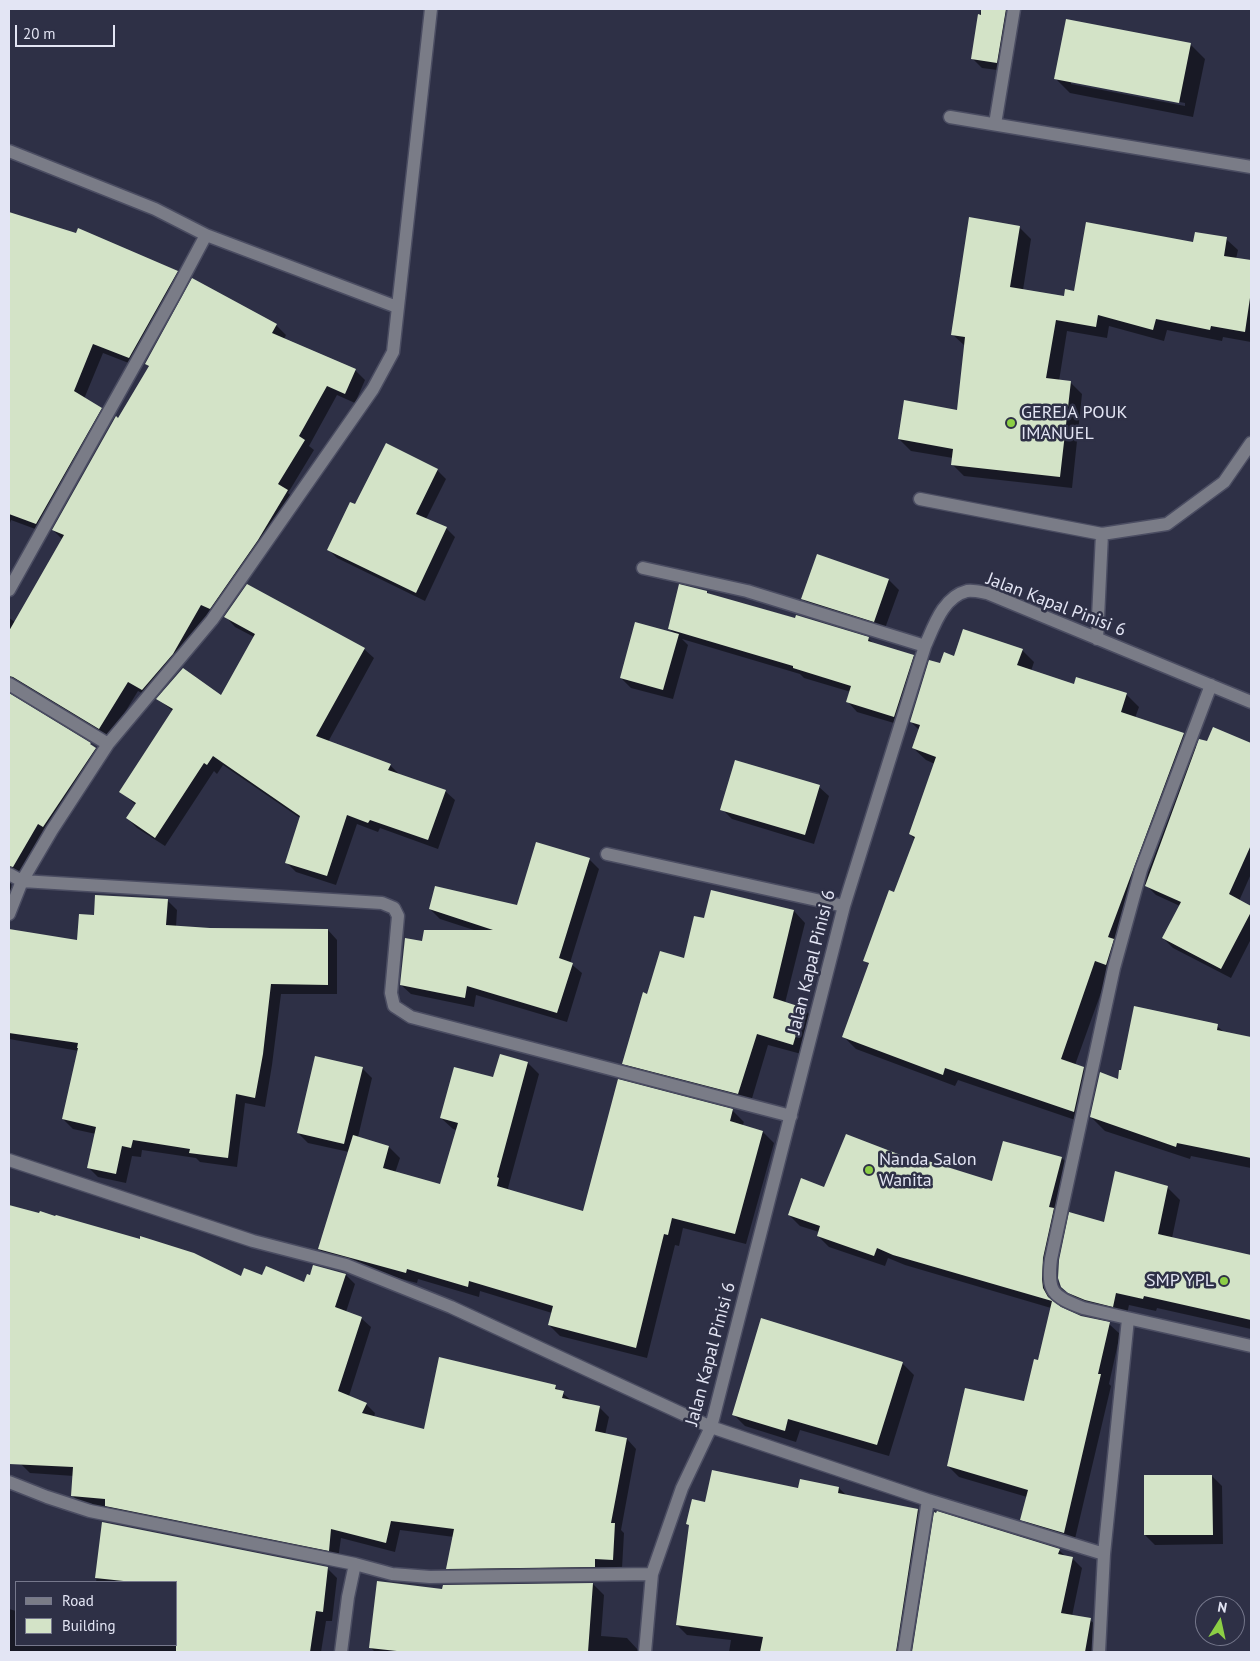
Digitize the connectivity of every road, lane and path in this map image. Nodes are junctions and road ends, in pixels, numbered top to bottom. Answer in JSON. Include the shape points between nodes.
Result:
{"nodes":[{"id":1,"x":431,"y":9,"type":"edge"},
{"id":2,"x":1014,"y":9,"type":"edge"},
{"id":3,"x":950,"y":117,"type":"dead end"},
{"id":4,"x":995,"y":124,"type":"junction"},
{"id":5,"x":9,"y":151,"type":"edge"},
{"id":6,"x":1251,"y":166,"type":"edge"},
{"id":7,"x":206,"y":235,"type":"junction"},
{"id":8,"x":397,"y":307,"type":"junction"},
{"id":9,"x":1251,"y":443,"type":"edge"},
{"id":10,"x":920,"y":499,"type":"dead end"},
{"id":11,"x":1102,"y":534,"type":"junction"},
{"id":12,"x":643,"y":568,"type":"dead end"},
{"id":13,"x":9,"y":590,"type":"edge"},
{"id":14,"x":1097,"y":639,"type":"junction"},
{"id":15,"x":925,"y":646,"type":"junction"},
{"id":16,"x":9,"y":684,"type":"edge"},
{"id":17,"x":1211,"y":685,"type":"junction"},
{"id":18,"x":1251,"y":702,"type":"edge"},
{"id":19,"x":108,"y":744,"type":"junction"},
{"id":20,"x":606,"y":854,"type":"dead end"},
{"id":21,"x":9,"y":874,"type":"edge"},
{"id":22,"x":22,"y":881,"type":"junction"},
{"id":23,"x":844,"y":906,"type":"junction"},
{"id":24,"x":9,"y":914,"type":"edge"},
{"id":25,"x":791,"y":1116,"type":"junction"},
{"id":26,"x":9,"y":1160,"type":"edge"},
{"id":27,"x":1128,"y":1319,"type":"junction"},
{"id":28,"x":1251,"y":1346,"type":"edge"},
{"id":29,"x":711,"y":1427,"type":"junction"},
{"id":30,"x":9,"y":1482,"type":"edge"},
{"id":31,"x":928,"y":1500,"type":"junction"},
{"id":32,"x":1104,"y":1554,"type":"junction"},
{"id":33,"x":355,"y":1564,"type":"junction"},
{"id":34,"x":652,"y":1574,"type":"junction"},
{"id":35,"x":341,"y":1652,"type":"edge"},
{"id":36,"x":645,"y":1652,"type":"edge"},
{"id":37,"x":904,"y":1652,"type":"edge"},
{"id":38,"x":1099,"y":1652,"type":"edge"}],
"edges":[{"from":1,"to":8,"type":"street"},
{"from":2,"to":4,"type":"street"},
{"from":3,"to":4,"type":"street"},
{"from":4,"to":6,"type":"street"},
{"from":5,"to":7,"type":"street","via":[[155,209]]},
{"from":7,"to":8,"type":"street"},
{"from":7,"to":13,"type":"street"},
{"from":8,"to":19,"type":"street","via":[[393,352],[373,389],[212,620]]},
{"from":9,"to":11,"type":"street","via":[[1224,482],[1167,524]]},
{"from":10,"to":11,"type":"street"},
{"from":11,"to":14,"type":"street"},
{"from":12,"to":15,"type":"street","via":[[746,591]]},
{"from":14,"to":15,"type":"street","name":"Jalan Kapal Pinisi 6","via":[[987,593],[969,591],[954,596],[942,610]]},
{"from":14,"to":17,"type":"street","name":"Jalan Kapal Pinisi 6"},
{"from":15,"to":23,"type":"street","name":"Jalan Kapal Pinisi 6"},
{"from":16,"to":19,"type":"street"},
{"from":17,"to":18,"type":"street","name":"Jalan Kapal Pinisi 6"},
{"from":17,"to":27,"type":"street","via":[[1141,870],[1114,968],[1051,1259],[1049,1278],[1052,1291],[1065,1301],[1083,1308]]},
{"from":19,"to":22,"type":"street"},
{"from":20,"to":23,"type":"street"},
{"from":21,"to":22,"type":"street"},
{"from":22,"to":24,"type":"street"},
{"from":22,"to":25,"type":"street","via":[[382,904],[394,908],[398,916],[391,993],[394,1006],[411,1017]]},
{"from":23,"to":25,"type":"street","name":"Jalan Kapal Pinisi 6"},
{"from":25,"to":29,"type":"street","name":"Jalan Kapal Pinisi 6"},
{"from":26,"to":29,"type":"street","via":[[253,1241],[346,1265],[450,1307]]},
{"from":27,"to":28,"type":"street"},
{"from":27,"to":32,"type":"street"},
{"from":29,"to":31,"type":"street"},
{"from":29,"to":34,"type":"street","name":"Jalan Kapal Pinisi 6","via":[[682,1488]]},
{"from":30,"to":33,"type":"street","via":[[90,1511]]},
{"from":31,"to":32,"type":"street"},
{"from":31,"to":37,"type":"street"},
{"from":32,"to":38,"type":"street"},
{"from":33,"to":34,"type":"street","via":[[392,1574],[430,1578]]},
{"from":33,"to":35,"type":"street"},
{"from":34,"to":36,"type":"street","name":"Jalan Kapal Pinisi 6"}]}
